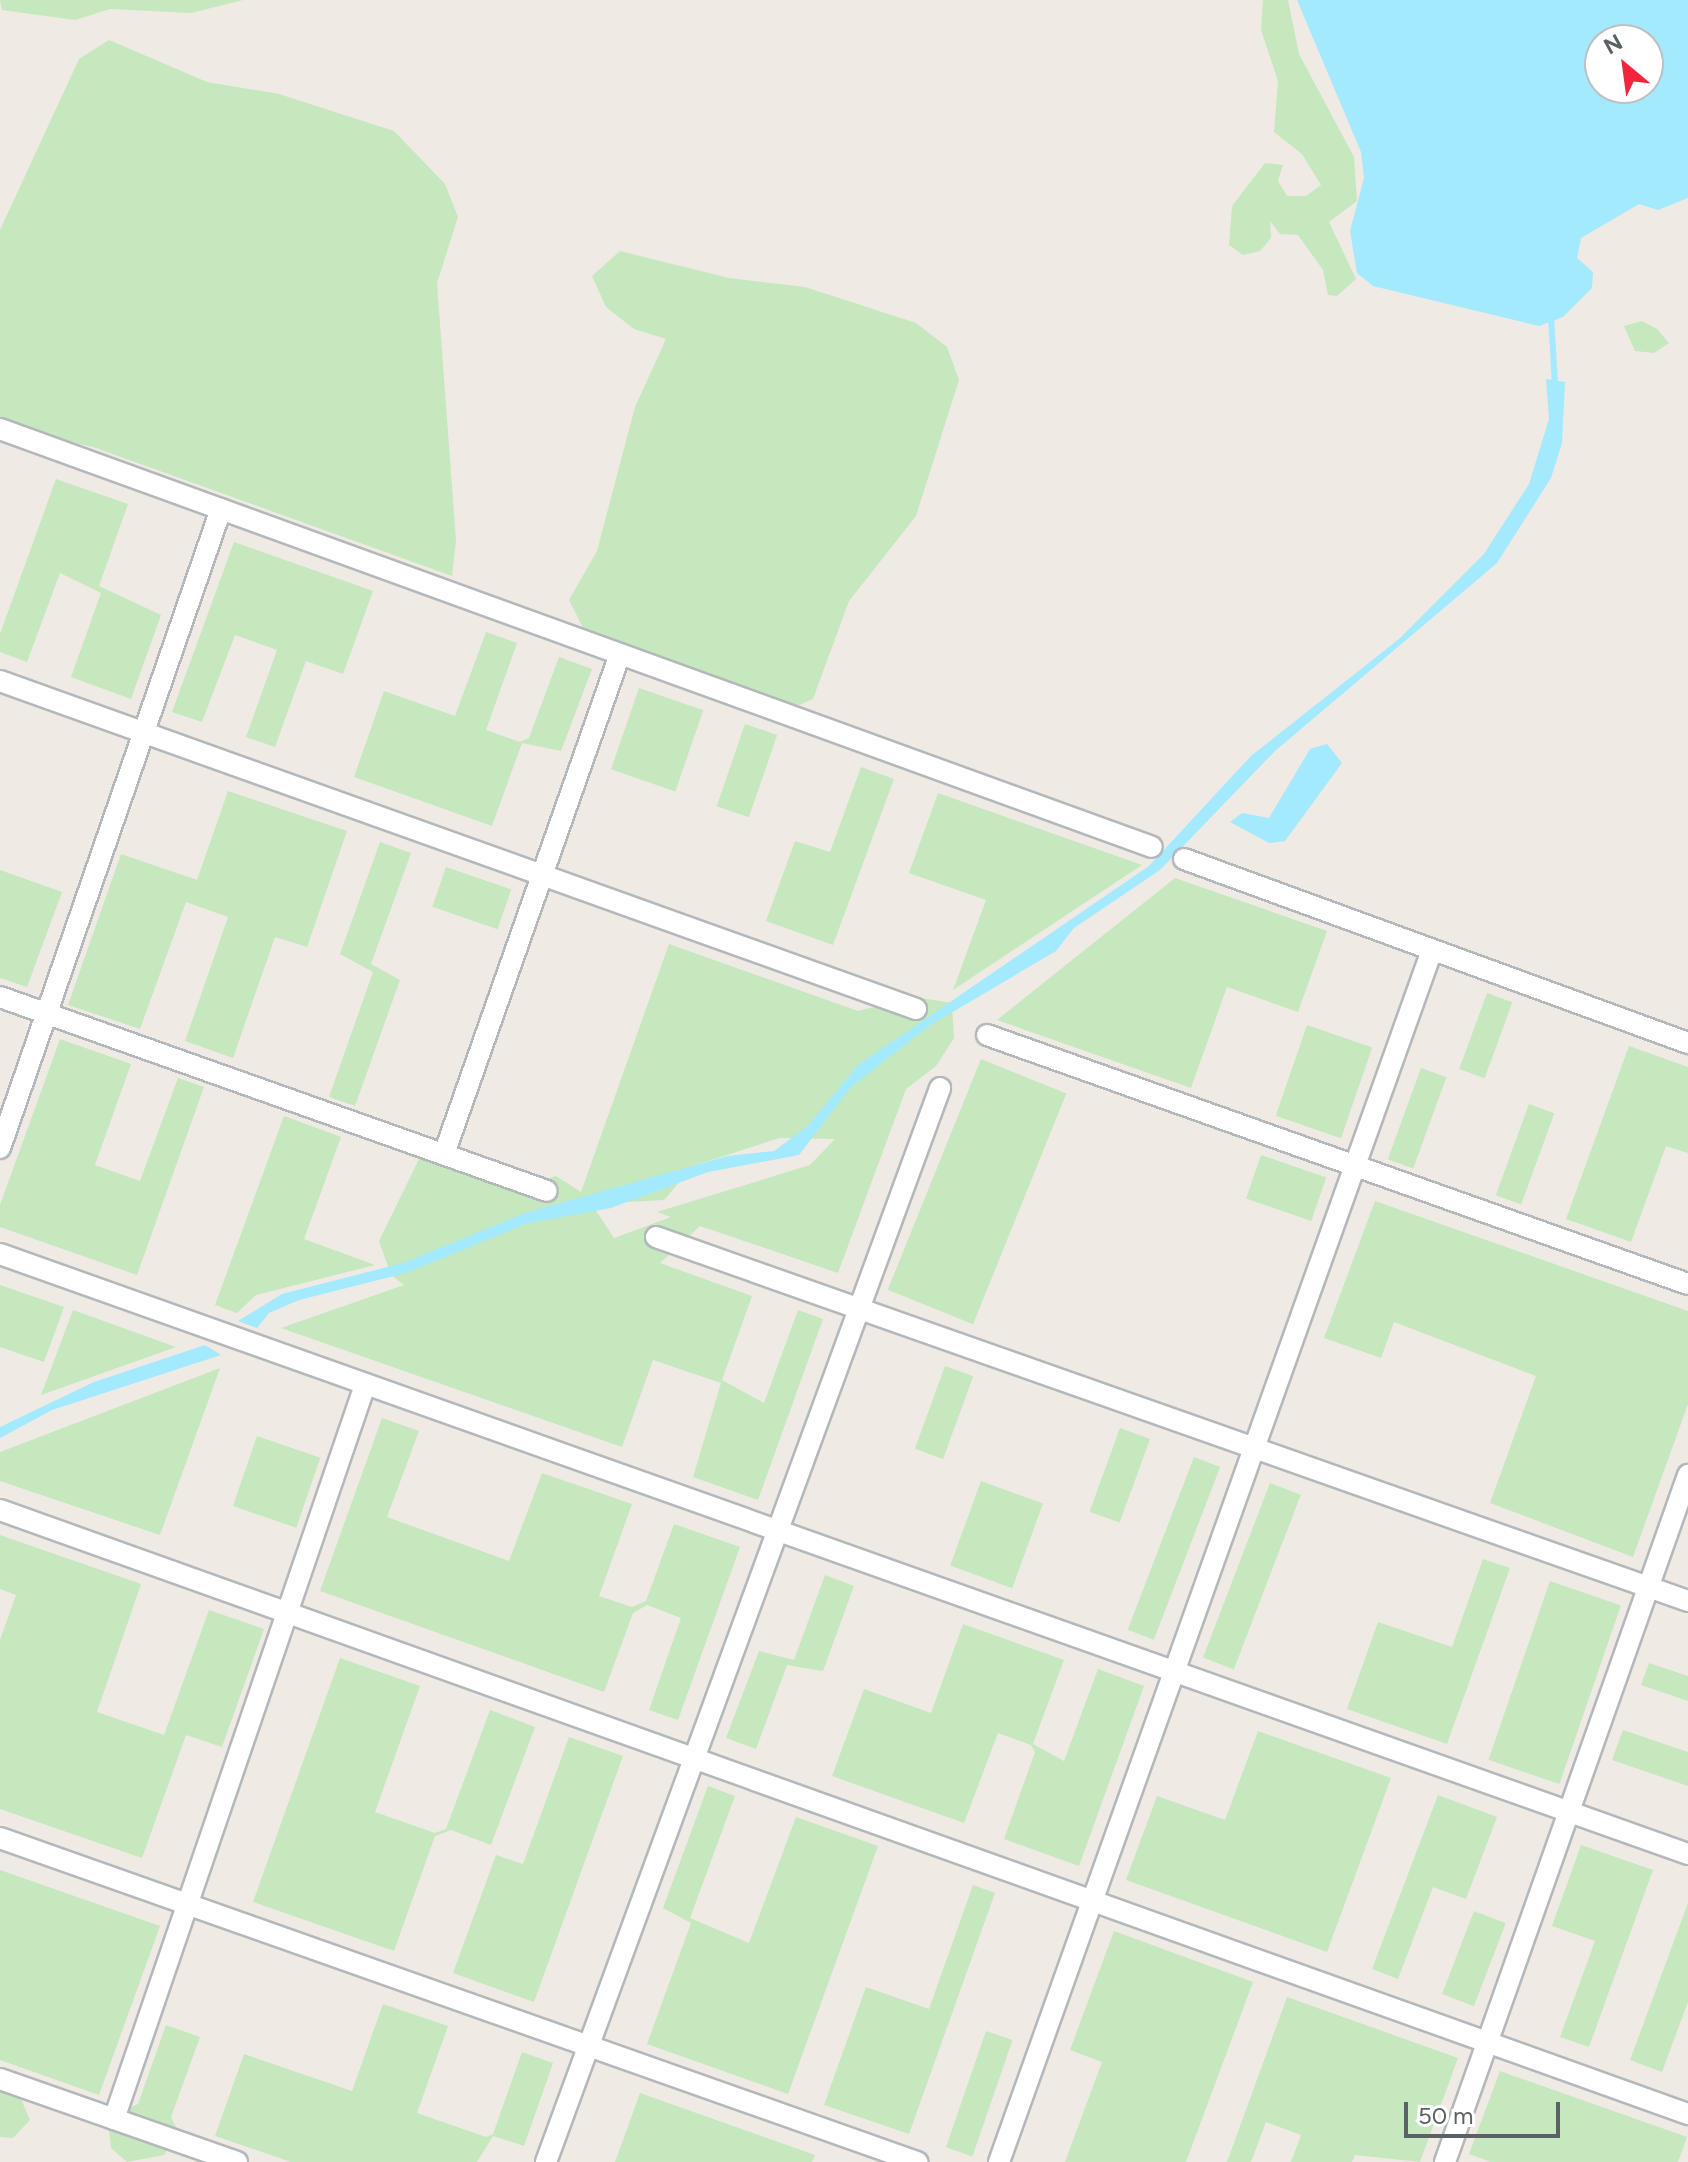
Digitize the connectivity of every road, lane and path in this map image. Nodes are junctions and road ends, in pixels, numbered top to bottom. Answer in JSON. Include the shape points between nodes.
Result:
{"nodes":[{"id":1,"x":0,"y":429,"type":"edge"},
{"id":2,"x":221,"y":509,"type":"junction"},
{"id":3,"x":620,"y":654,"type":"junction"},
{"id":4,"x":0,"y":681,"type":"edge"},
{"id":5,"x":144,"y":732,"type":"junction"},
{"id":6,"x":1152,"y":847,"type":"dead end"},
{"id":7,"x":1184,"y":859,"type":"dead end"},
{"id":8,"x":542,"y":875,"type":"junction"},
{"id":9,"x":1432,"y":950,"type":"junction"},
{"id":10,"x":0,"y":997,"type":"edge"},
{"id":11,"x":916,"y":1009,"type":"dead end"},
{"id":12,"x":46,"y":1013,"type":"junction"},
{"id":13,"x":987,"y":1035,"type":"dead end"},
{"id":14,"x":1688,"y":1043,"type":"edge"},
{"id":15,"x":940,"y":1088,"type":"dead end"},
{"id":16,"x":0,"y":1148,"type":"edge"},
{"id":17,"x":444,"y":1154,"type":"junction"},
{"id":18,"x":1355,"y":1166,"type":"junction"},
{"id":19,"x":547,"y":1191,"type":"dead end"},
{"id":20,"x":656,"y":1237,"type":"dead end"},
{"id":21,"x":0,"y":1254,"type":"edge"},
{"id":22,"x":1688,"y":1284,"type":"edge"},
{"id":23,"x":860,"y":1304,"type":"junction"},
{"id":24,"x":365,"y":1385,"type":"junction"},
{"id":25,"x":1255,"y":1446,"type":"junction"},
{"id":26,"x":1688,"y":1475,"type":"edge"},
{"id":27,"x":0,"y":1510,"type":"edge"},
{"id":28,"x":777,"y":1531,"type":"junction"},
{"id":29,"x":1648,"y":1587,"type":"junction"},
{"id":30,"x":1688,"y":1601,"type":"edge"},
{"id":31,"x":287,"y":1613,"type":"junction"},
{"id":32,"x":1174,"y":1672,"type":"junction"},
{"id":33,"x":694,"y":1758,"type":"junction"},
{"id":34,"x":1569,"y":1812,"type":"junction"},
{"id":35,"x":0,"y":1838,"type":"edge"},
{"id":36,"x":1688,"y":1854,"type":"edge"},
{"id":37,"x":1092,"y":1901,"type":"junction"},
{"id":38,"x":188,"y":1904,"type":"junction"},
{"id":39,"x":1487,"y":2042,"type":"junction"},
{"id":40,"x":589,"y":2046,"type":"junction"},
{"id":41,"x":0,"y":2079,"type":"edge"},
{"id":42,"x":1688,"y":2114,"type":"edge"},
{"id":43,"x":114,"y":2119,"type":"junction"},
{"id":44,"x":237,"y":2162,"type":"edge"},
{"id":45,"x":546,"y":2162,"type":"edge"},
{"id":46,"x":917,"y":2162,"type":"edge"},
{"id":47,"x":999,"y":2162,"type":"edge"},
{"id":48,"x":1445,"y":2162,"type":"edge"}],
"edges":[{"from":1,"to":2,"type":"street"},
{"from":2,"to":3,"type":"street"},
{"from":2,"to":5,"type":"street"},
{"from":3,"to":6,"type":"street"},
{"from":3,"to":8,"type":"street"},
{"from":4,"to":5,"type":"street"},
{"from":5,"to":8,"type":"street"},
{"from":5,"to":12,"type":"street"},
{"from":7,"to":9,"type":"street"},
{"from":8,"to":11,"type":"street"},
{"from":8,"to":17,"type":"street"},
{"from":9,"to":14,"type":"street"},
{"from":9,"to":18,"type":"street"},
{"from":10,"to":12,"type":"street"},
{"from":12,"to":16,"type":"street"},
{"from":12,"to":17,"type":"street"},
{"from":13,"to":18,"type":"street"},
{"from":15,"to":23,"type":"street"},
{"from":17,"to":19,"type":"street"},
{"from":18,"to":22,"type":"street"},
{"from":18,"to":25,"type":"street"},
{"from":20,"to":23,"type":"street"},
{"from":21,"to":24,"type":"street"},
{"from":23,"to":25,"type":"street"},
{"from":23,"to":28,"type":"street"},
{"from":24,"to":28,"type":"street"},
{"from":24,"to":31,"type":"street"},
{"from":25,"to":29,"type":"street"},
{"from":25,"to":32,"type":"street"},
{"from":26,"to":29,"type":"street"},
{"from":27,"to":31,"type":"street"},
{"from":28,"to":32,"type":"street"},
{"from":28,"to":33,"type":"street"},
{"from":29,"to":30,"type":"street"},
{"from":29,"to":34,"type":"street"},
{"from":31,"to":33,"type":"street"},
{"from":31,"to":38,"type":"street"},
{"from":32,"to":34,"type":"street"},
{"from":32,"to":37,"type":"street"},
{"from":33,"to":37,"type":"street"},
{"from":33,"to":40,"type":"street"},
{"from":34,"to":36,"type":"street"},
{"from":34,"to":39,"type":"street"},
{"from":35,"to":38,"type":"street"},
{"from":37,"to":39,"type":"street"},
{"from":37,"to":47,"type":"street"},
{"from":38,"to":40,"type":"street"},
{"from":38,"to":43,"type":"street"},
{"from":39,"to":42,"type":"street"},
{"from":39,"to":48,"type":"street"},
{"from":40,"to":45,"type":"street"},
{"from":40,"to":46,"type":"street"},
{"from":41,"to":43,"type":"street"},
{"from":43,"to":44,"type":"street"}]}
